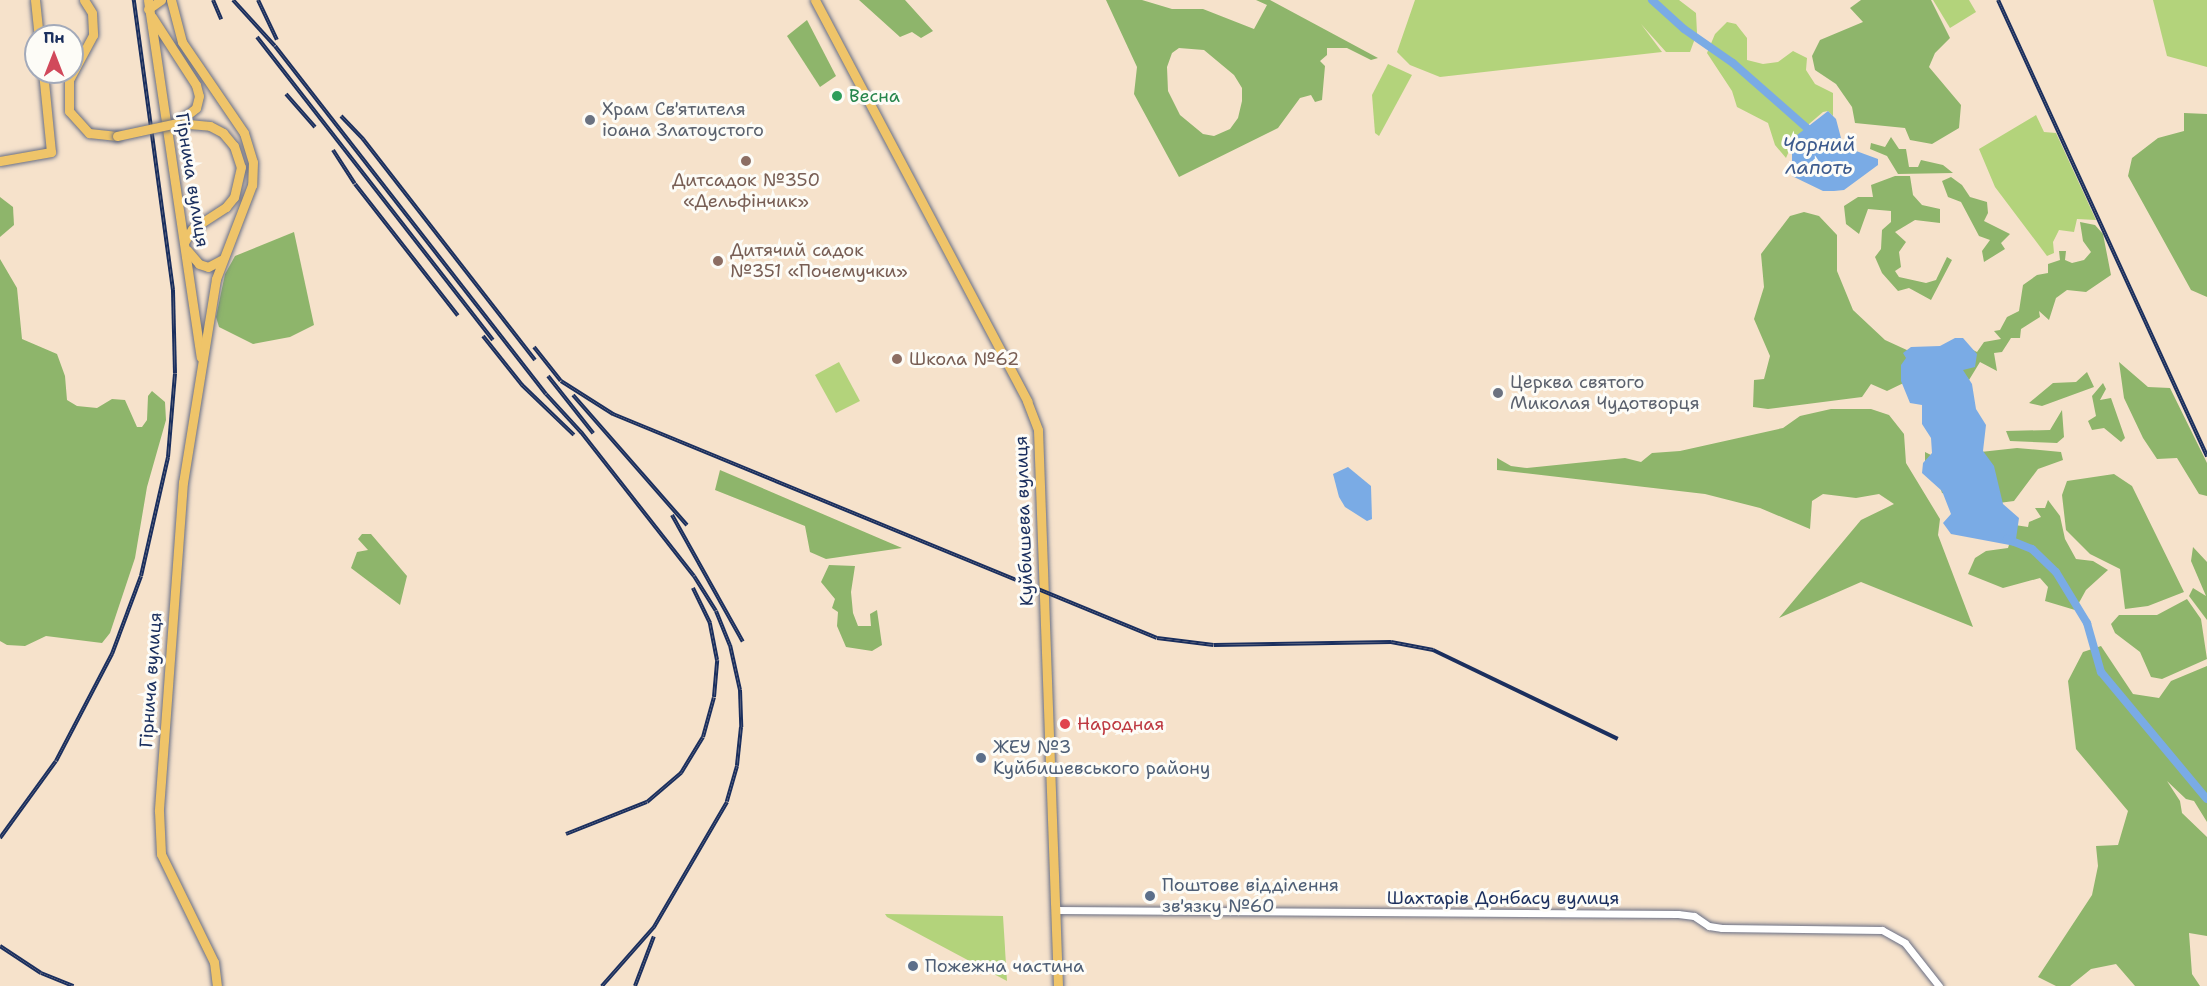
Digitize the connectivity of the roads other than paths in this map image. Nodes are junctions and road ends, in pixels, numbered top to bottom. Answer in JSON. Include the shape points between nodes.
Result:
{"nodes":[{"id":1,"x":35,"y":0,"type":"edge"},
{"id":2,"x":84,"y":0,"type":"edge"},
{"id":3,"x":160,"y":0,"type":"edge"},
{"id":4,"x":171,"y":0,"type":"edge"},
{"id":5,"x":815,"y":0,"type":"edge"},
{"id":6,"x":148,"y":4,"type":"edge"},
{"id":7,"x":38,"y":24,"type":"edge"},
{"id":8,"x":45,"y":84,"type":"edge"},
{"id":9,"x":177,"y":123,"type":"junction"},
{"id":10,"x":0,"y":161,"type":"edge"},
{"id":11,"x":185,"y":245,"type":"junction"},
{"id":12,"x":225,"y":257,"type":"junction"},
{"id":13,"x":202,"y":366,"type":"junction"},
{"id":14,"x":1055,"y":910,"type":"junction"},
{"id":15,"x":217,"y":986,"type":"edge"},
{"id":16,"x":1058,"y":986,"type":"edge"},
{"id":17,"x":1939,"y":986,"type":"edge"}],
"edges":[{"from":1,"to":7,"type":"main road"},
{"from":2,"to":9,"type":"main road","bridge":true,"via":[[92,13],[93,35],[69,80],[69,111],[89,133],[117,136]]},
{"from":3,"to":6,"type":"main road"},
{"from":4,"to":12,"type":"main road","name":"Гірнича вулиця","via":[[182,42],[234,117],[250,149],[252,184]]},
{"from":5,"to":14,"type":"main road","name":"Куйбишева вулиця","via":[[1027,401],[1038,430]]},
{"from":6,"to":9,"type":"main road","via":[[196,85],[196,108]]},
{"from":6,"to":11,"type":"main road","name":"Гірнича вулиця"},
{"from":8,"to":10,"type":"main road","via":[[51,152]]},
{"from":9,"to":11,"type":"main road","via":[[210,126],[223,133],[234,146],[241,167],[234,197],[226,207],[192,229]]},
{"from":11,"to":12,"type":"main road","via":[[199,264],[208,267]]},
{"from":11,"to":13,"type":"main road","name":"Гірнича вулиця"},
{"from":12,"to":13,"type":"main road","name":"Гірнича вулиця","via":[[216,279]]},
{"from":13,"to":15,"type":"main road","name":"Гірнича вулиця","via":[[183,482],[159,832],[164,863],[214,962]]},
{"from":14,"to":16,"type":"main road","name":"Куйбишева вулиця"},
{"from":14,"to":17,"type":"street","name":"Шахтарів Донбасу вулиця","via":[[1686,914],[1709,926],[1723,928],[1882,930],[1905,943]]}]}
